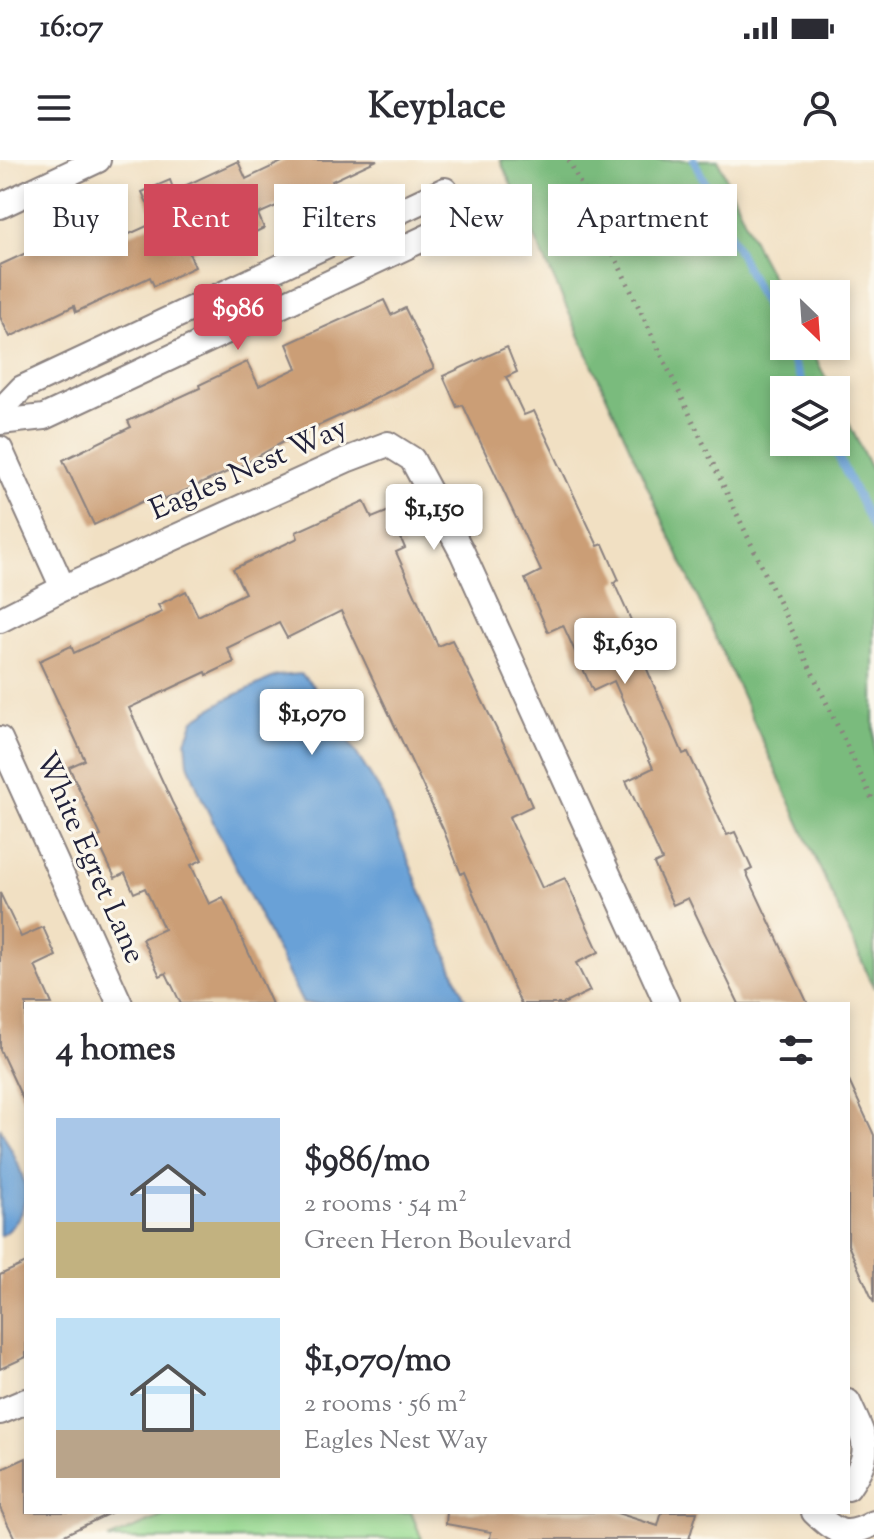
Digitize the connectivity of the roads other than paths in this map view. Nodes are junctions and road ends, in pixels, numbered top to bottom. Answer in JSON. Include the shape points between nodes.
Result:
{"nodes":[{"id":1,"x":98,"y":160,"type":"edge"},
{"id":2,"x":0,"y":206,"type":"edge"},
{"id":3,"x":304,"y":256,"type":"edge"},
{"id":4,"x":388,"y":256,"type":"edge"},
{"id":5,"x":0,"y":411,"type":"edge"},
{"id":6,"x":0,"y":422,"type":"edge"},
{"id":7,"x":0,"y":449,"type":"edge"},
{"id":8,"x":63,"y":588,"type":"junction"},
{"id":9,"x":0,"y":620,"type":"edge"},
{"id":10,"x":0,"y":739,"type":"edge"},
{"id":11,"x":119,"y":1002,"type":"edge"},
{"id":12,"x":666,"y":1002,"type":"edge"},
{"id":13,"x":24,"y":1402,"type":"edge"},
{"id":14,"x":850,"y":1406,"type":"edge"},
{"id":15,"x":0,"y":1412,"type":"edge"},
{"id":16,"x":870,"y":1449,"type":"edge"},
{"id":17,"x":850,"y":1485,"type":"edge"},
{"id":18,"x":816,"y":1514,"type":"edge"},
{"id":19,"x":874,"y":1523,"type":"edge"}],
"edges":[{"from":1,"to":2,"type":"street"},
{"from":3,"to":5,"type":"street","via":[[22,388]]},
{"from":4,"to":6,"type":"street","via":[[44,417]]},
{"from":7,"to":8,"type":"street"},
{"from":8,"to":9,"type":"street","name":"Eagles Nest Way"},
{"from":8,"to":12,"type":"street","name":"Eagles Nest Way","via":[[388,444],[412,459],[462,552]]},
{"from":10,"to":11,"type":"street","name":"White Egret Lane"},
{"from":13,"to":15,"type":"street"},
{"from":14,"to":16,"type":"street"},
{"from":16,"to":17,"type":"street"},
{"from":18,"to":19,"type":"street","via":[[834,1531],[849,1535]]}]}
